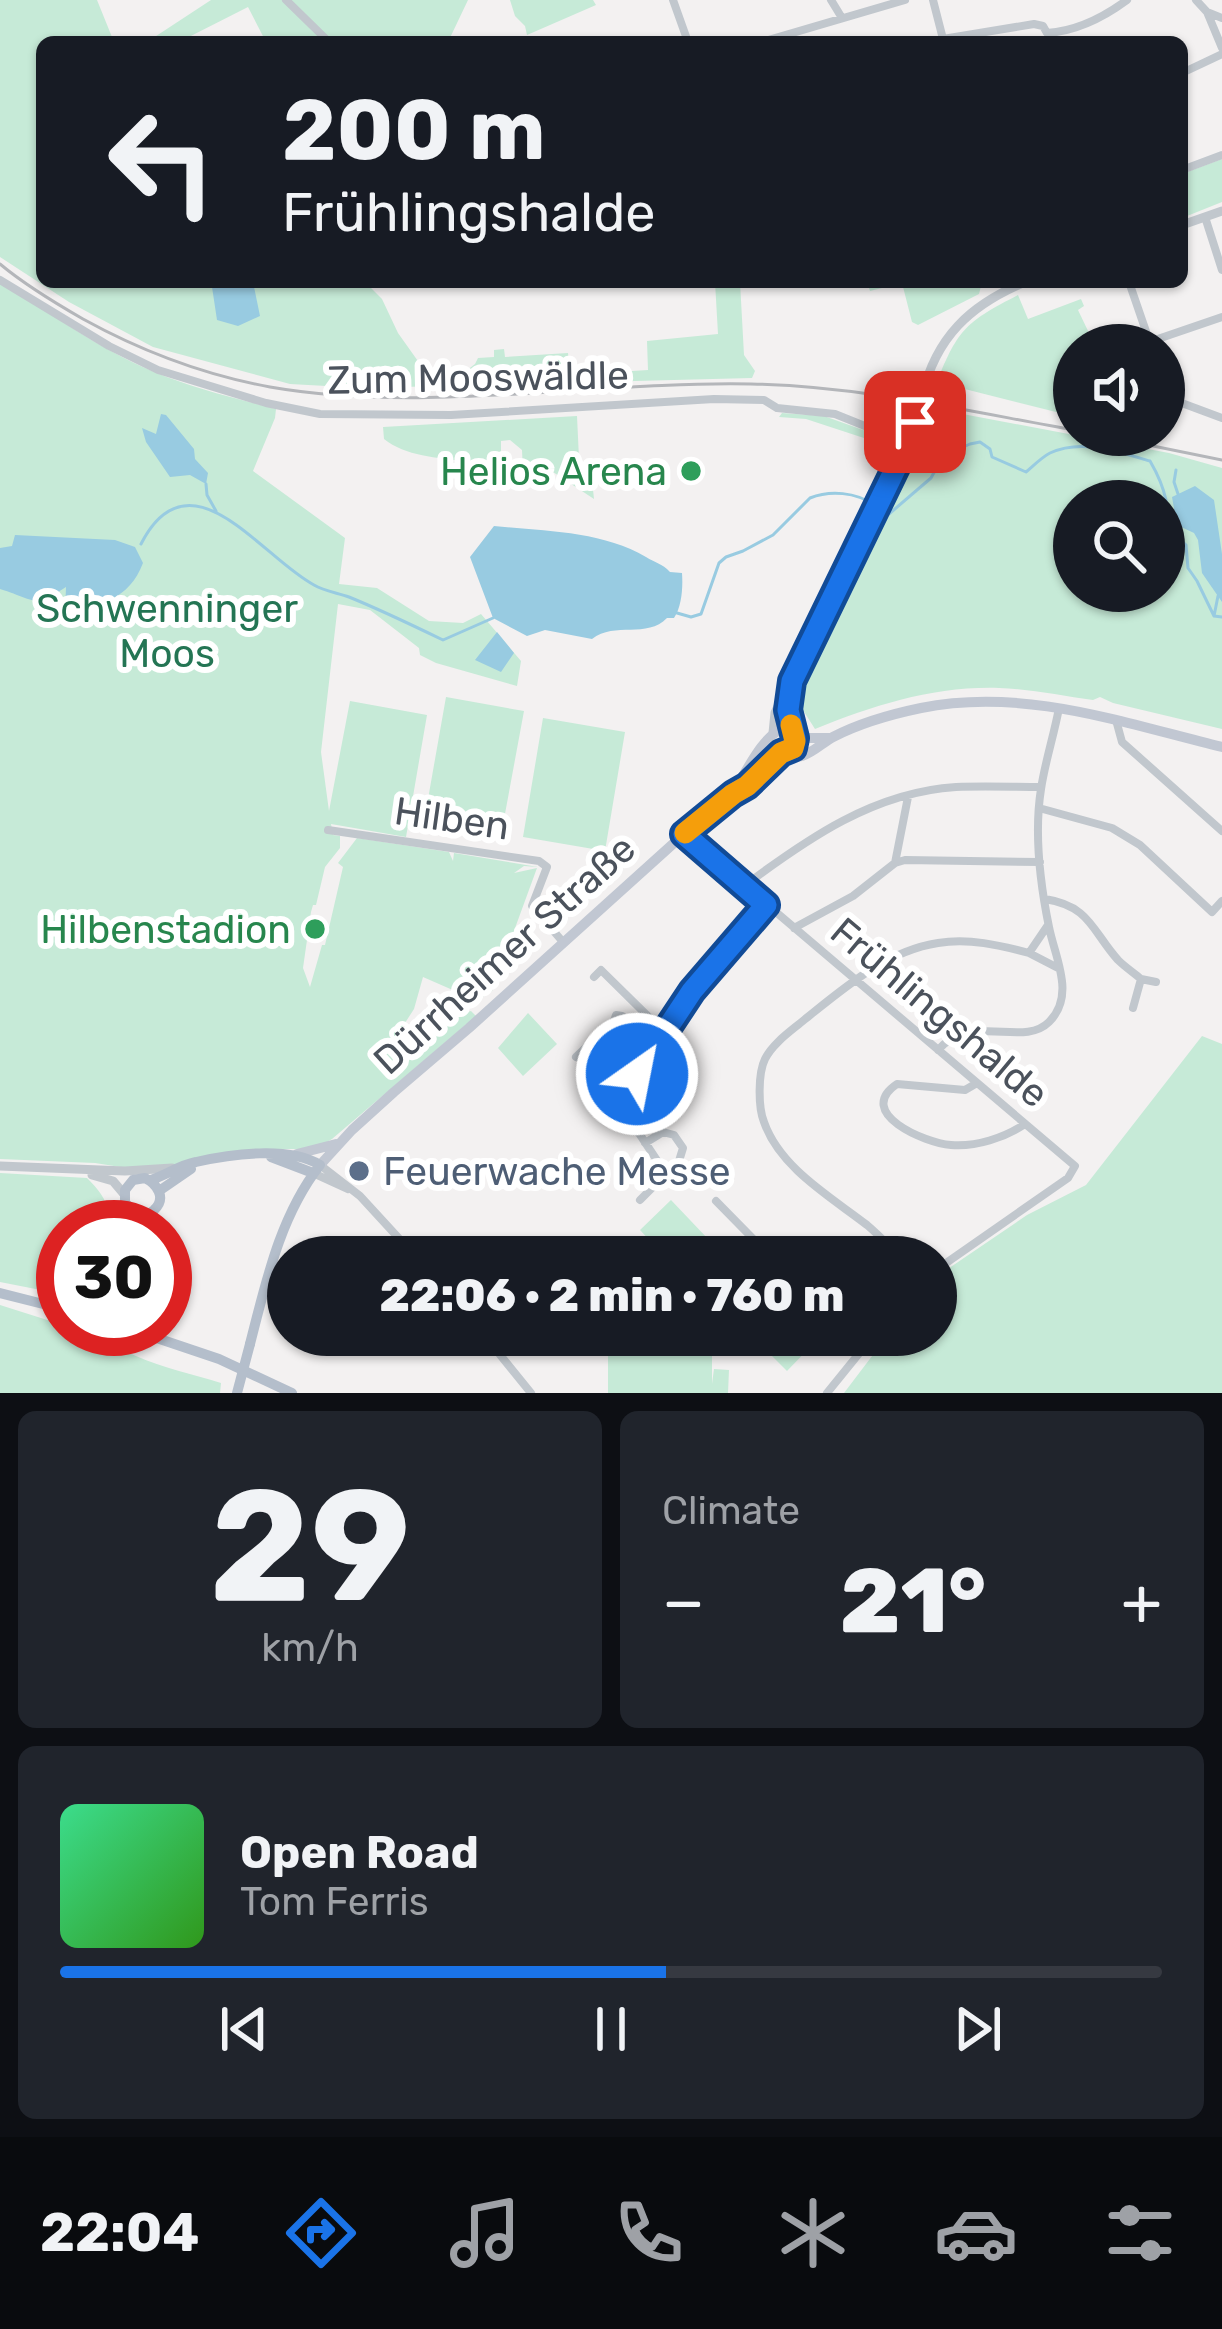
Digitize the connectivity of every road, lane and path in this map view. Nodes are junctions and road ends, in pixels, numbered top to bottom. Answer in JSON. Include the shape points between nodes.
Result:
{"nodes":[{"id":1,"x":286,"y":0,"type":"edge"},
{"id":2,"x":673,"y":0,"type":"edge"},
{"id":3,"x":832,"y":0,"type":"edge"},
{"id":4,"x":905,"y":0,"type":"edge"},
{"id":5,"x":933,"y":0,"type":"edge"},
{"id":6,"x":1127,"y":0,"type":"edge"},
{"id":7,"x":1196,"y":0,"type":"edge"},
{"id":8,"x":1207,"y":12,"type":"junction"},
{"id":9,"x":842,"y":18,"type":"junction"},
{"id":10,"x":1222,"y":19,"type":"edge"},
{"id":11,"x":322,"y":36,"type":"edge"},
{"id":12,"x":686,"y":36,"type":"edge"},
{"id":13,"x":782,"y":36,"type":"edge"},
{"id":14,"x":942,"y":36,"type":"edge"},
{"id":15,"x":970,"y":36,"type":"edge"},
{"id":16,"x":1222,"y":51,"type":"edge"},
{"id":17,"x":1188,"y":70,"type":"edge"},
{"id":18,"x":1222,"y":155,"type":"edge"},
{"id":19,"x":1188,"y":168,"type":"edge"},
{"id":20,"x":1222,"y":211,"type":"edge"},
{"id":21,"x":1205,"y":217,"type":"junction"},
{"id":22,"x":1188,"y":223,"type":"edge"},
{"id":23,"x":1222,"y":270,"type":"edge"},
{"id":24,"x":0,"y":280,"type":"edge"},
{"id":25,"x":999,"y":288,"type":"edge"},
{"id":26,"x":1131,"y":288,"type":"edge"},
{"id":27,"x":1222,"y":317,"type":"edge"},
{"id":28,"x":1143,"y":324,"type":"edge"},
{"id":29,"x":1185,"y":330,"type":"edge"},
{"id":30,"x":1185,"y":404,"type":"edge"},
{"id":31,"x":1222,"y":418,"type":"edge"},
{"id":32,"x":907,"y":442,"type":"junction"},
{"id":33,"x":792,"y":681,"type":"junction"},
{"id":34,"x":1059,"y":707,"type":"junction"},
{"id":35,"x":1116,"y":720,"type":"junction"},
{"id":36,"x":772,"y":735,"type":"junction"},
{"id":37,"x":794,"y":735,"type":"junction"},
{"id":38,"x":833,"y":737,"type":"junction"},
{"id":39,"x":1222,"y":747,"type":"edge"},
{"id":40,"x":782,"y":753,"type":"junction"},
{"id":41,"x":1041,"y":787,"type":"junction"},
{"id":42,"x":733,"y":794,"type":"junction"},
{"id":43,"x":908,"y":797,"type":"junction"},
{"id":44,"x":1040,"y":808,"type":"junction"},
{"id":45,"x":328,"y":830,"type":"dead end"},
{"id":46,"x":1222,"y":831,"type":"edge"},
{"id":47,"x":684,"y":834,"type":"junction"},
{"id":48,"x":1040,"y":862,"type":"junction"},
{"id":49,"x":895,"y":863,"type":"junction"},
{"id":50,"x":743,"y":886,"type":"junction"},
{"id":51,"x":1046,"y":898,"type":"junction"},
{"id":52,"x":1222,"y":901,"type":"edge"},
{"id":53,"x":766,"y":905,"type":"junction"},
{"id":54,"x":1048,"y":925,"type":"junction"},
{"id":55,"x":794,"y":928,"type":"junction"},
{"id":56,"x":565,"y":943,"type":"junction"},
{"id":57,"x":1029,"y":953,"type":"junction"},
{"id":58,"x":1059,"y":969,"type":"junction"},
{"id":59,"x":594,"y":977,"type":"dead end"},
{"id":60,"x":1142,"y":979,"type":"junction"},
{"id":61,"x":854,"y":980,"type":"junction"},
{"id":62,"x":1156,"y":982,"type":"dead end"},
{"id":63,"x":1133,"y":1008,"type":"dead end"},
{"id":64,"x":614,"y":1022,"type":"dead end"},
{"id":65,"x":663,"y":1031,"type":"junction"},
{"id":66,"x":938,"y":1050,"type":"junction"},
{"id":67,"x":576,"y":1057,"type":"dead end"},
{"id":68,"x":977,"y":1083,"type":"junction"},
{"id":69,"x":1025,"y":1124,"type":"junction"},
{"id":70,"x":339,"y":1143,"type":"junction"},
{"id":71,"x":645,"y":1143,"type":"junction"},
{"id":72,"x":297,"y":1154,"type":"junction"},
{"id":73,"x":265,"y":1155,"type":"junction"},
{"id":74,"x":212,"y":1160,"type":"junction"},
{"id":75,"x":0,"y":1166,"type":"edge"},
{"id":76,"x":64,"y":1168,"type":"junction"},
{"id":77,"x":178,"y":1169,"type":"junction"},
{"id":78,"x":316,"y":1169,"type":"junction"},
{"id":79,"x":107,"y":1171,"type":"junction"},
{"id":80,"x":666,"y":1174,"type":"junction"},
{"id":81,"x":133,"y":1180,"type":"junction"},
{"id":82,"x":155,"y":1185,"type":"junction"},
{"id":83,"x":124,"y":1198,"type":"joint"},
{"id":84,"x":159,"y":1200,"type":"edge"},
{"id":85,"x":640,"y":1200,"type":"dead end"},
{"id":86,"x":716,"y":1201,"type":"dead end"},
{"id":87,"x":396,"y":1236,"type":"edge"},
{"id":88,"x":750,"y":1236,"type":"edge"},
{"id":89,"x":879,"y":1236,"type":"edge"},
{"id":90,"x":957,"y":1255,"type":"edge"},
{"id":91,"x":0,"y":1293,"type":"edge"},
{"id":92,"x":36,"y":1302,"type":"edge"},
{"id":93,"x":192,"y":1350,"type":"edge"},
{"id":94,"x":501,"y":1356,"type":"edge"},
{"id":95,"x":856,"y":1356,"type":"edge"},
{"id":96,"x":237,"y":1393,"type":"edge"},
{"id":97,"x":292,"y":1393,"type":"edge"},
{"id":98,"x":531,"y":1393,"type":"edge"},
{"id":99,"x":827,"y":1393,"type":"edge"}],
"edges":[{"from":1,"to":11,"type":"street"},
{"from":2,"to":12,"type":"street"},
{"from":3,"to":9,"type":"street"},
{"from":4,"to":9,"type":"street"},
{"from":5,"to":14,"type":"street"},
{"from":6,"to":15,"type":"street","via":[[1061,32],[1034,24]]},
{"from":7,"to":8,"type":"street"},
{"from":8,"to":10,"type":"street"},
{"from":8,"to":16,"type":"street"},
{"from":9,"to":13,"type":"street"},
{"from":16,"to":17,"type":"street"},
{"from":18,"to":19,"type":"street"},
{"from":20,"to":21,"type":"street"},
{"from":21,"to":22,"type":"street"},
{"from":21,"to":23,"type":"street"},
{"from":24,"to":32,"type":"street","name":"Zum Mooswäldle","via":[[158,370],[320,414],[764,400],[835,414]]},
{"from":25,"to":32,"type":"street","bridge":true,"via":[[946,339]]},
{"from":26,"to":28,"type":"street"},
{"from":27,"to":29,"type":"street"},
{"from":30,"to":31,"type":"street"},
{"from":32,"to":33,"type":"street"},
{"from":33,"to":36,"type":"street"},
{"from":33,"to":37,"type":"street"},
{"from":34,"to":35,"type":"main road"},
{"from":34,"to":38,"type":"main road","via":[[942,705]]},
{"from":34,"to":41,"type":"street"},
{"from":35,"to":39,"type":"main road"},
{"from":35,"to":46,"type":"street","via":[[1122,742]]},
{"from":36,"to":37,"type":"main road","via":[[780,728]]},
{"from":36,"to":40,"type":"main road"},
{"from":36,"to":42,"type":"main road","name":"Dürrheimer Straße"},
{"from":37,"to":38,"type":"main road"},
{"from":37,"to":40,"type":"main road","via":[[793,748]]},
{"from":38,"to":40,"type":"main road","via":[[802,756]]},
{"from":40,"to":42,"type":"main road","name":"Dürrheimer Straße"},
{"from":41,"to":43,"type":"street","via":[[954,787]]},
{"from":41,"to":44,"type":"street"},
{"from":42,"to":47,"type":"main road","name":"Dürrheimer Straße"},
{"from":43,"to":49,"type":"street"},
{"from":43,"to":50,"type":"street","via":[[851,814]]},
{"from":44,"to":48,"type":"street"},
{"from":44,"to":52,"type":"street","via":[[1112,828],[1212,912]]},
{"from":45,"to":56,"type":"street","name":"Hilben","via":[[539,861],[547,867],[532,906]]},
{"from":47,"to":50,"type":"street","name":"Frühlingshalde"},
{"from":47,"to":56,"type":"main road","name":"Dürrheimer Straße"},
{"from":48,"to":49,"type":"street"},
{"from":48,"to":51,"type":"street"},
{"from":49,"to":55,"type":"street"},
{"from":50,"to":53,"type":"street","name":"Frühlingshalde"},
{"from":51,"to":54,"type":"street"},
{"from":51,"to":60,"type":"street","via":[[1087,916],[1120,963]]},
{"from":53,"to":55,"type":"street","name":"Frühlingshalde"},
{"from":53,"to":65,"type":"street"},
{"from":54,"to":57,"type":"street"},
{"from":54,"to":58,"type":"street"},
{"from":55,"to":61,"type":"street","name":"Frühlingshalde"},
{"from":56,"to":70,"type":"main road","name":"Dürrheimer Straße"},
{"from":57,"to":58,"type":"street"},
{"from":57,"to":61,"type":"street","via":[[937,943]]},
{"from":58,"to":66,"type":"street","via":[[1064,990],[1049,1022],[958,1035]]},
{"from":59,"to":65,"type":"street","via":[[601,970]]},
{"from":60,"to":62,"type":"street"},
{"from":60,"to":63,"type":"street"},
{"from":61,"to":66,"type":"street","name":"Frühlingshalde"},
{"from":61,"to":89,"type":"street","via":[[763,1062],[763,1119],[790,1162]]},
{"from":64,"to":67,"type":"street"},
{"from":65,"to":71,"type":"street","via":[[619,1103]]},
{"from":66,"to":68,"type":"street","name":"Frühlingshalde"},
{"from":68,"to":69,"type":"street","name":"Frühlingshalde"},
{"from":68,"to":69,"type":"street","via":[[965,1090],[897,1084],[885,1110],[908,1132],[952,1145],[988,1142]]},
{"from":69,"to":90,"type":"street","name":"Frühlingshalde","via":[[1075,1166]]},
{"from":70,"to":72,"type":"main road"},
{"from":70,"to":78,"type":"main road","name":"Dürrheimer Straße"},
{"from":71,"to":80,"type":"street"},
{"from":71,"to":80,"type":"street","via":[[674,1135],[682,1148]]},
{"from":72,"to":73,"type":"main road"},
{"from":72,"to":78,"type":"main road"},
{"from":73,"to":74,"type":"main road"},
{"from":73,"to":78,"type":"main road"},
{"from":74,"to":77,"type":"main road"},
{"from":74,"to":82,"type":"main road"},
{"from":75,"to":76,"type":"street"},
{"from":76,"to":79,"type":"street"},
{"from":76,"to":83,"type":"street","via":[[108,1179]]},
{"from":77,"to":79,"type":"street"},
{"from":77,"to":82,"type":"main road"},
{"from":78,"to":87,"type":"street","via":[[355,1192]]},
{"from":78,"to":96,"type":"main road","bridge":true,"via":[[272,1262]]},
{"from":79,"to":81,"type":"street"},
{"from":80,"to":85,"type":"street"},
{"from":81,"to":82,"type":"main road"},
{"from":81,"to":83,"type":"main road"},
{"from":82,"to":84,"type":"main road"},
{"from":86,"to":88,"type":"street"},
{"from":91,"to":92,"type":"main road"},
{"from":93,"to":97,"type":"main road"},
{"from":94,"to":98,"type":"street"},
{"from":95,"to":99,"type":"street"}]}
